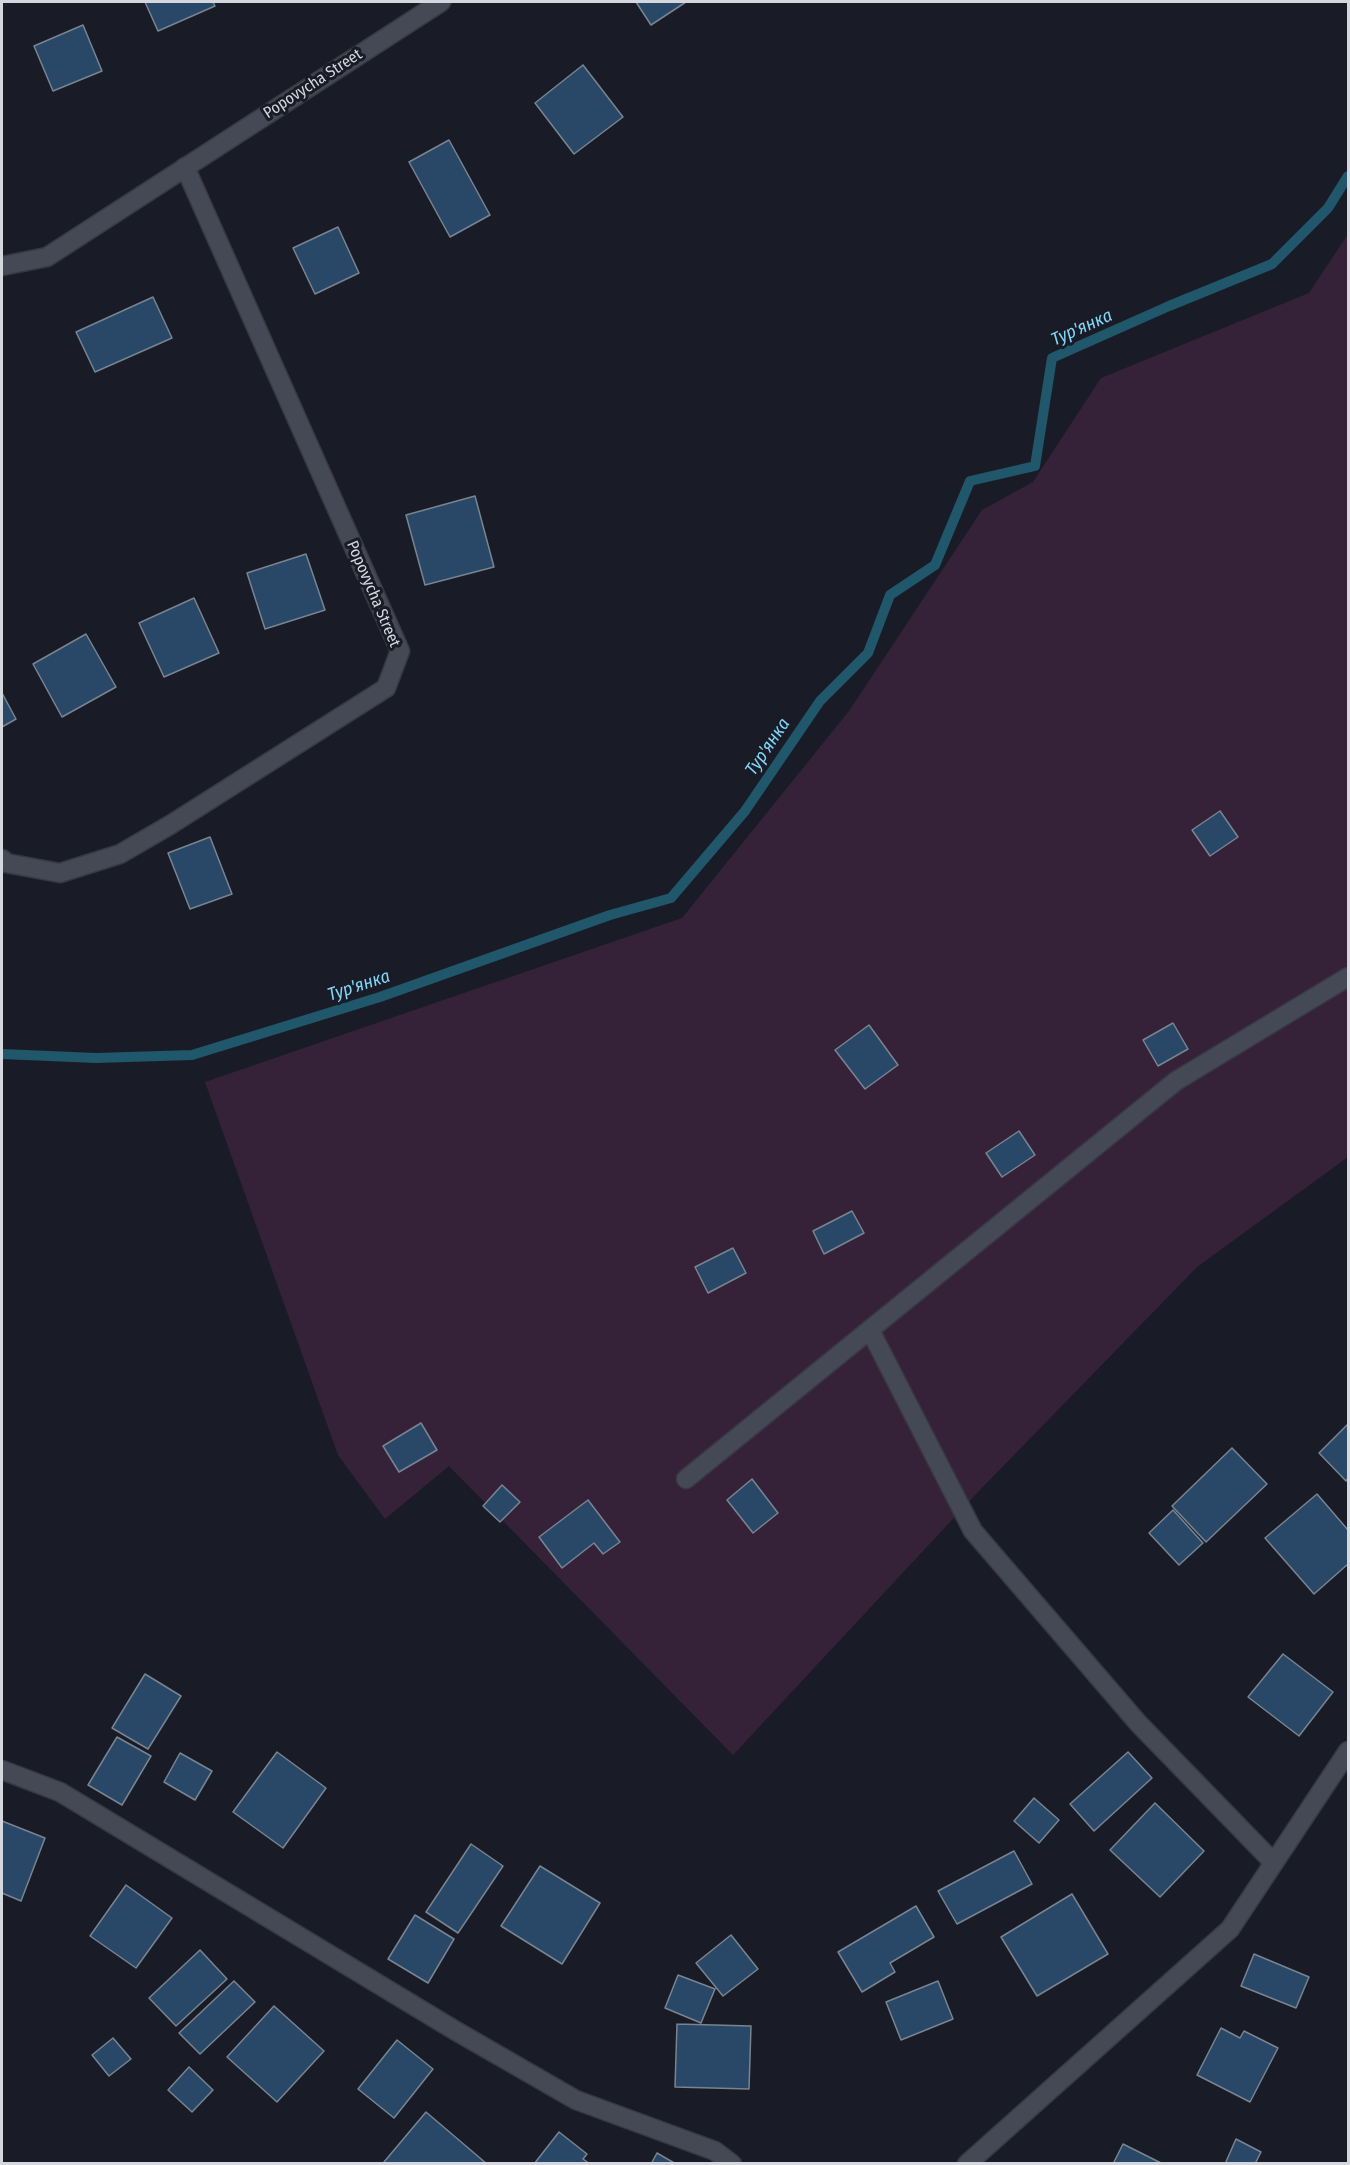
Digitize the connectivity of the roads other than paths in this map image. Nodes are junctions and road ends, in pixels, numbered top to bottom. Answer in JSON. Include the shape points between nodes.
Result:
{"nodes":[{"id":1,"x":441,"y":2,"type":"edge"},
{"id":2,"x":185,"y":167,"type":"junction"},
{"id":3,"x":2,"y":266,"type":"edge"},
{"id":4,"x":2,"y":859,"type":"edge"},
{"id":5,"x":1348,"y":977,"type":"edge"},
{"id":6,"x":870,"y":1330,"type":"junction"},
{"id":7,"x":686,"y":1479,"type":"dead end"},
{"id":8,"x":1348,"y":1751,"type":"edge"},
{"id":9,"x":2,"y":1770,"type":"edge"},
{"id":10,"x":1274,"y":1863,"type":"junction"},
{"id":11,"x":732,"y":2163,"type":"edge"},
{"id":12,"x":967,"y":2163,"type":"edge"}],
"edges":[{"from":1,"to":2,"type":"street","name":"Popovycha Street"},
{"from":2,"to":3,"type":"street","name":"Popovycha Street","via":[[46,257]]},
{"from":2,"to":4,"type":"street","name":"Popovycha Street","via":[[400,651],[386,688],[120,854],[60,873]]},
{"from":5,"to":6,"type":"street","via":[[1176,1081]]},
{"from":6,"to":7,"type":"street"},
{"from":6,"to":10,"type":"street","via":[[973,1531],[1138,1723]]},
{"from":8,"to":10,"type":"street"},
{"from":9,"to":11,"type":"street","via":[[60,1792],[576,2100],[715,2151]]},
{"from":10,"to":12,"type":"street","via":[[1230,1929]]}]}
